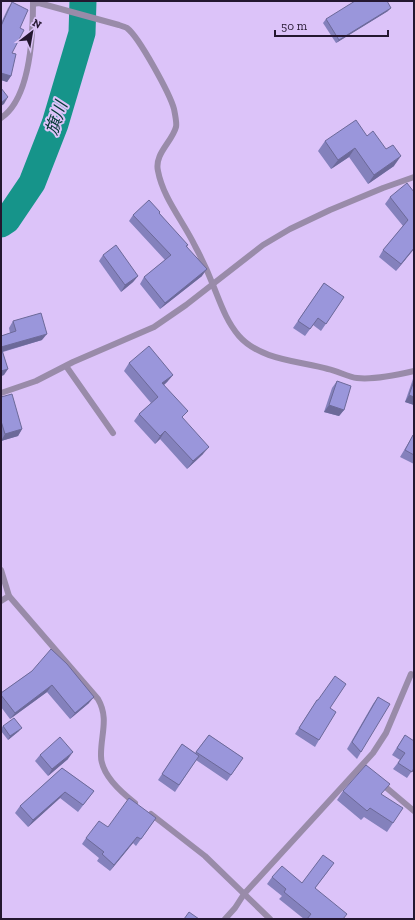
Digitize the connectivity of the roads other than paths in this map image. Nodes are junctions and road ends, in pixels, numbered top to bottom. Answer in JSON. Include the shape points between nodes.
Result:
{"nodes":[{"id":1,"x":35,"y":3,"type":"edge"},
{"id":2,"x":1,"y":118,"type":"edge"},
{"id":3,"x":414,"y":177,"type":"edge"},
{"id":4,"x":213,"y":284,"type":"junction"},
{"id":5,"x":66,"y":366,"type":"junction"},
{"id":6,"x":414,"y":371,"type":"edge"},
{"id":7,"x":1,"y":393,"type":"edge"},
{"id":8,"x":113,"y":433,"type":"dead end"},
{"id":9,"x":1,"y":570,"type":"edge"},
{"id":10,"x":9,"y":596,"type":"junction"},
{"id":11,"x":1,"y":601,"type":"edge"},
{"id":12,"x":411,"y":674,"type":"dead end"},
{"id":13,"x":360,"y":767,"type":"junction"},
{"id":14,"x":366,"y":771,"type":"edge"},
{"id":15,"x":377,"y":780,"type":"edge"},
{"id":16,"x":140,"y":806,"type":"edge"},
{"id":17,"x":146,"y":811,"type":"edge"},
{"id":18,"x":414,"y":811,"type":"edge"},
{"id":19,"x":244,"y":894,"type":"junction"},
{"id":20,"x":225,"y":919,"type":"edge"},
{"id":21,"x":270,"y":919,"type":"edge"}],
"edges":[{"from":1,"to":2,"type":"lane","via":[[26,76],[20,94]]},
{"from":1,"to":4,"type":"lane","via":[[119,25],[127,28],[134,36],[153,66],[174,109],[176,127],[157,161],[161,184],[187,229]]},
{"from":3,"to":4,"type":"lane","via":[[330,210],[290,229],[263,245]]},
{"from":4,"to":5,"type":"lane","via":[[154,327]]},
{"from":4,"to":6,"type":"lane","via":[[232,328],[255,348],[291,361],[331,369],[357,378],[393,376]]},
{"from":5,"to":7,"type":"lane","via":[[36,381]]},
{"from":5,"to":8,"type":"lane"},
{"from":9,"to":10,"type":"lane"},
{"from":10,"to":11,"type":"lane"},
{"from":10,"to":16,"type":"lane","via":[[98,699],[104,716],[100,756],[104,769],[115,786]]},
{"from":12,"to":13,"type":"lane","via":[[386,733]]},
{"from":13,"to":14,"type":"lane"},
{"from":13,"to":19,"type":"lane"},
{"from":15,"to":18,"type":"lane"},
{"from":17,"to":19,"type":"lane","via":[[204,856]]},
{"from":19,"to":20,"type":"lane"},
{"from":19,"to":21,"type":"lane"}]}
